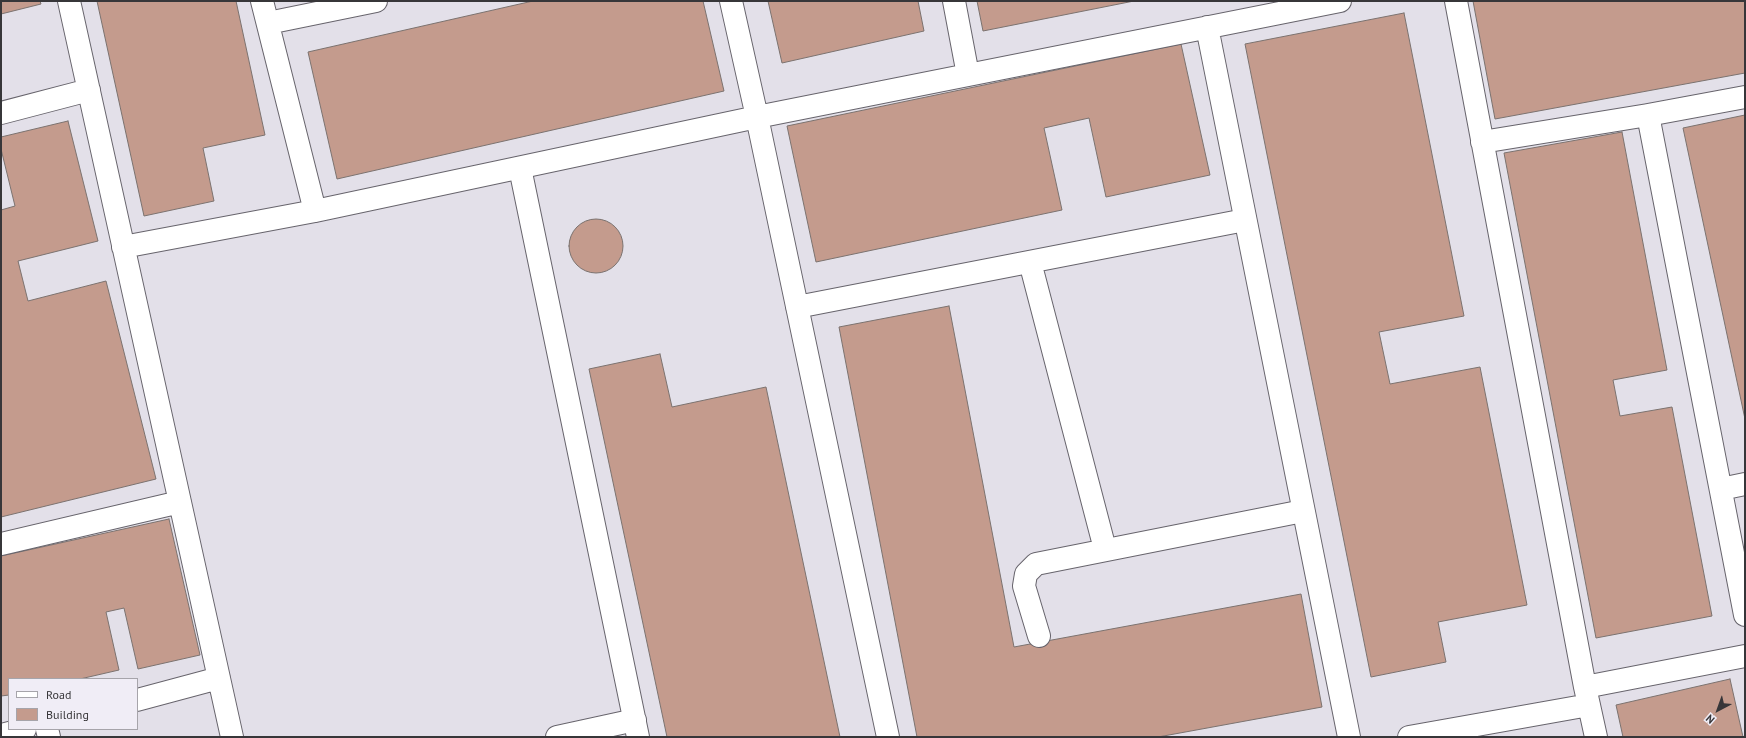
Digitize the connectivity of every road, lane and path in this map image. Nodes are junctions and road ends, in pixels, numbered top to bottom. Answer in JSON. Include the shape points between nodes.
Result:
{"nodes":[{"id":1,"x":70,"y":1,"type":"edge"},
{"id":2,"x":262,"y":1,"type":"edge"},
{"id":3,"x":376,"y":1,"type":"edge"},
{"id":4,"x":731,"y":1,"type":"edge"},
{"id":5,"x":954,"y":1,"type":"edge"},
{"id":6,"x":1340,"y":1,"type":"edge"},
{"id":7,"x":1456,"y":1,"type":"edge"},
{"id":8,"x":268,"y":23,"type":"junction"},
{"id":9,"x":1207,"y":27,"type":"junction"},
{"id":10,"x":968,"y":75,"type":"junction"},
{"id":11,"x":89,"y":90,"type":"junction"},
{"id":12,"x":1745,"y":96,"type":"edge"},
{"id":13,"x":1,"y":113,"type":"edge"},
{"id":14,"x":1648,"y":115,"type":"junction"},
{"id":15,"x":758,"y":118,"type":"junction"},
{"id":16,"x":1482,"y":142,"type":"junction"},
{"id":17,"x":520,"y":168,"type":"junction"},
{"id":18,"x":315,"y":211,"type":"junction"},
{"id":19,"x":1245,"y":220,"type":"junction"},
{"id":20,"x":123,"y":247,"type":"junction"},
{"id":21,"x":1030,"y":262,"type":"junction"},
{"id":22,"x":797,"y":307,"type":"junction"},
{"id":23,"x":1745,"y":484,"type":"edge"},
{"id":24,"x":1721,"y":489,"type":"junction"},
{"id":25,"x":180,"y":502,"type":"junction"},
{"id":26,"x":1303,"y":511,"type":"junction"},
{"id":27,"x":1,"y":544,"type":"edge"},
{"id":28,"x":1105,"y":549,"type":"junction"},
{"id":29,"x":1745,"y":615,"type":"edge"},
{"id":30,"x":1039,"y":636,"type":"dead end"},
{"id":31,"x":1745,"y":656,"type":"edge"},
{"id":32,"x":219,"y":678,"type":"junction"},
{"id":33,"x":1587,"y":696,"type":"junction"},
{"id":34,"x":138,"y":700,"type":"edge"},
{"id":35,"x":637,"y":728,"type":"edge"},
{"id":36,"x":21,"y":730,"type":"edge"},
{"id":37,"x":1,"y":735,"type":"edge"},
{"id":38,"x":232,"y":737,"type":"edge"},
{"id":39,"x":557,"y":737,"type":"edge"},
{"id":40,"x":888,"y":737,"type":"edge"},
{"id":41,"x":1349,"y":737,"type":"edge"},
{"id":42,"x":1410,"y":737,"type":"edge"},
{"id":43,"x":1596,"y":737,"type":"edge"}],
"edges":[{"from":1,"to":11,"type":"street"},
{"from":2,"to":8,"type":"street"},
{"from":3,"to":8,"type":"street"},
{"from":4,"to":15,"type":"street"},
{"from":5,"to":10,"type":"street"},
{"from":6,"to":9,"type":"street"},
{"from":7,"to":16,"type":"street"},
{"from":8,"to":18,"type":"street"},
{"from":9,"to":10,"type":"street"},
{"from":9,"to":19,"type":"street"},
{"from":10,"to":15,"type":"street"},
{"from":11,"to":13,"type":"street"},
{"from":11,"to":20,"type":"street"},
{"from":12,"to":14,"type":"street"},
{"from":14,"to":16,"type":"street"},
{"from":14,"to":24,"type":"street"},
{"from":15,"to":17,"type":"street"},
{"from":15,"to":22,"type":"street"},
{"from":16,"to":33,"type":"street"},
{"from":17,"to":18,"type":"street"},
{"from":17,"to":35,"type":"street"},
{"from":18,"to":20,"type":"street"},
{"from":19,"to":21,"type":"street"},
{"from":19,"to":26,"type":"street"},
{"from":20,"to":25,"type":"street"},
{"from":21,"to":22,"type":"street"},
{"from":21,"to":28,"type":"street"},
{"from":22,"to":40,"type":"street"},
{"from":23,"to":24,"type":"street"},
{"from":24,"to":29,"type":"street"},
{"from":25,"to":27,"type":"street"},
{"from":25,"to":32,"type":"street"},
{"from":26,"to":28,"type":"street"},
{"from":26,"to":41,"type":"street"},
{"from":28,"to":30,"type":"street","via":[[1036,564],[1026,574],[1024,586]]},
{"from":31,"to":33,"type":"street"},
{"from":32,"to":34,"type":"street"},
{"from":32,"to":38,"type":"street"},
{"from":33,"to":42,"type":"street"},
{"from":33,"to":43,"type":"street"},
{"from":35,"to":39,"type":"street"},
{"from":36,"to":37,"type":"street"}]}
